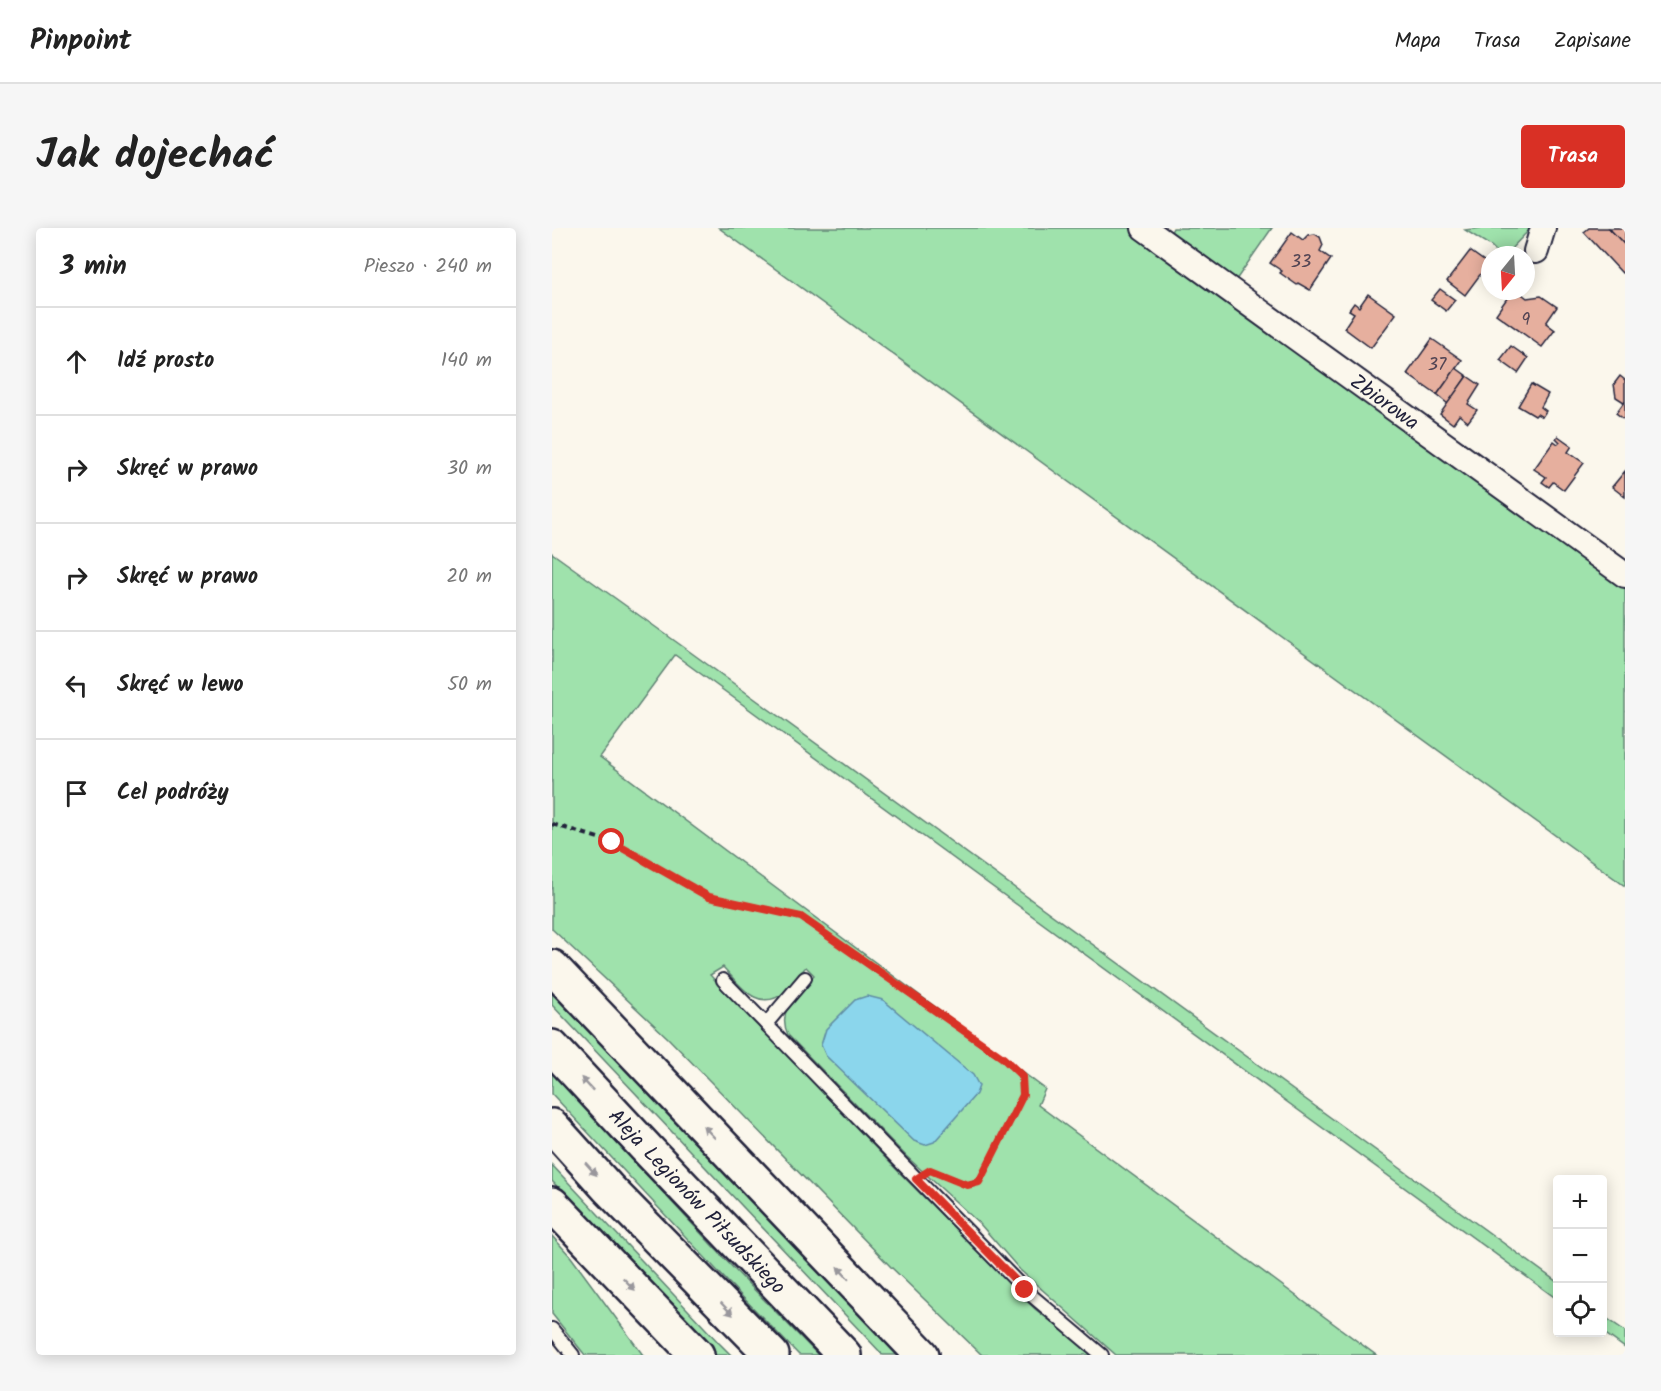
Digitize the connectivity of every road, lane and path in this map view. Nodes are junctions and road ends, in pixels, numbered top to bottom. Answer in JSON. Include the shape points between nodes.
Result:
{"nodes":[{"id":1,"x":1144,"y":228,"type":"edge"},
{"id":2,"x":1625,"y":575,"type":"edge"},
{"id":3,"x":552,"y":824,"type":"edge"},
{"id":4,"x":552,"y":968,"type":"edge"},
{"id":5,"x":805,"y":978,"type":"dead end"},
{"id":6,"x":723,"y":980,"type":"dead end"},
{"id":7,"x":766,"y":1023,"type":"junction"},
{"id":8,"x":552,"y":1047,"type":"edge"},
{"id":9,"x":552,"y":1126,"type":"edge"},
{"id":10,"x":916,"y":1179,"type":"junction"},
{"id":11,"x":552,"y":1204,"type":"edge"},
{"id":12,"x":884,"y":1316,"type":"junction"},
{"id":13,"x":552,"y":1329,"type":"edge"},
{"id":14,"x":573,"y":1355,"type":"edge"},
{"id":15,"x":697,"y":1355,"type":"edge"},
{"id":16,"x":772,"y":1355,"type":"edge"},
{"id":17,"x":844,"y":1355,"type":"edge"},
{"id":18,"x":922,"y":1355,"type":"edge"},
{"id":19,"x":933,"y":1355,"type":"edge"},
{"id":20,"x":1102,"y":1355,"type":"edge"}],
"edges":[{"from":1,"to":2,"type":"street","name":"Zbiorowa"},
{"from":3,"to":10,"type":"path","via":[[612,842],[709,897],[801,917],[1003,1058],[1022,1076],[1023,1095],[979,1182],[967,1185],[930,1170]]},
{"from":12,"to":4,"type":"highway","one_way":true},
{"from":5,"to":7,"type":"lane"},
{"from":6,"to":7,"type":"lane"},
{"from":7,"to":10,"type":"lane"},
{"from":17,"to":8,"type":"highway","name":"Aleja Legionów Piłsudskiego","one_way":true},
{"from":9,"to":16,"type":"highway","one_way":true},
{"from":10,"to":20,"type":"lane","via":[[1025,1290]]},
{"from":11,"to":15,"type":"highway","one_way":true},
{"from":12,"to":18,"type":"highway"},
{"from":12,"to":19,"type":"highway"},
{"from":13,"to":14,"type":"lane"}]}
